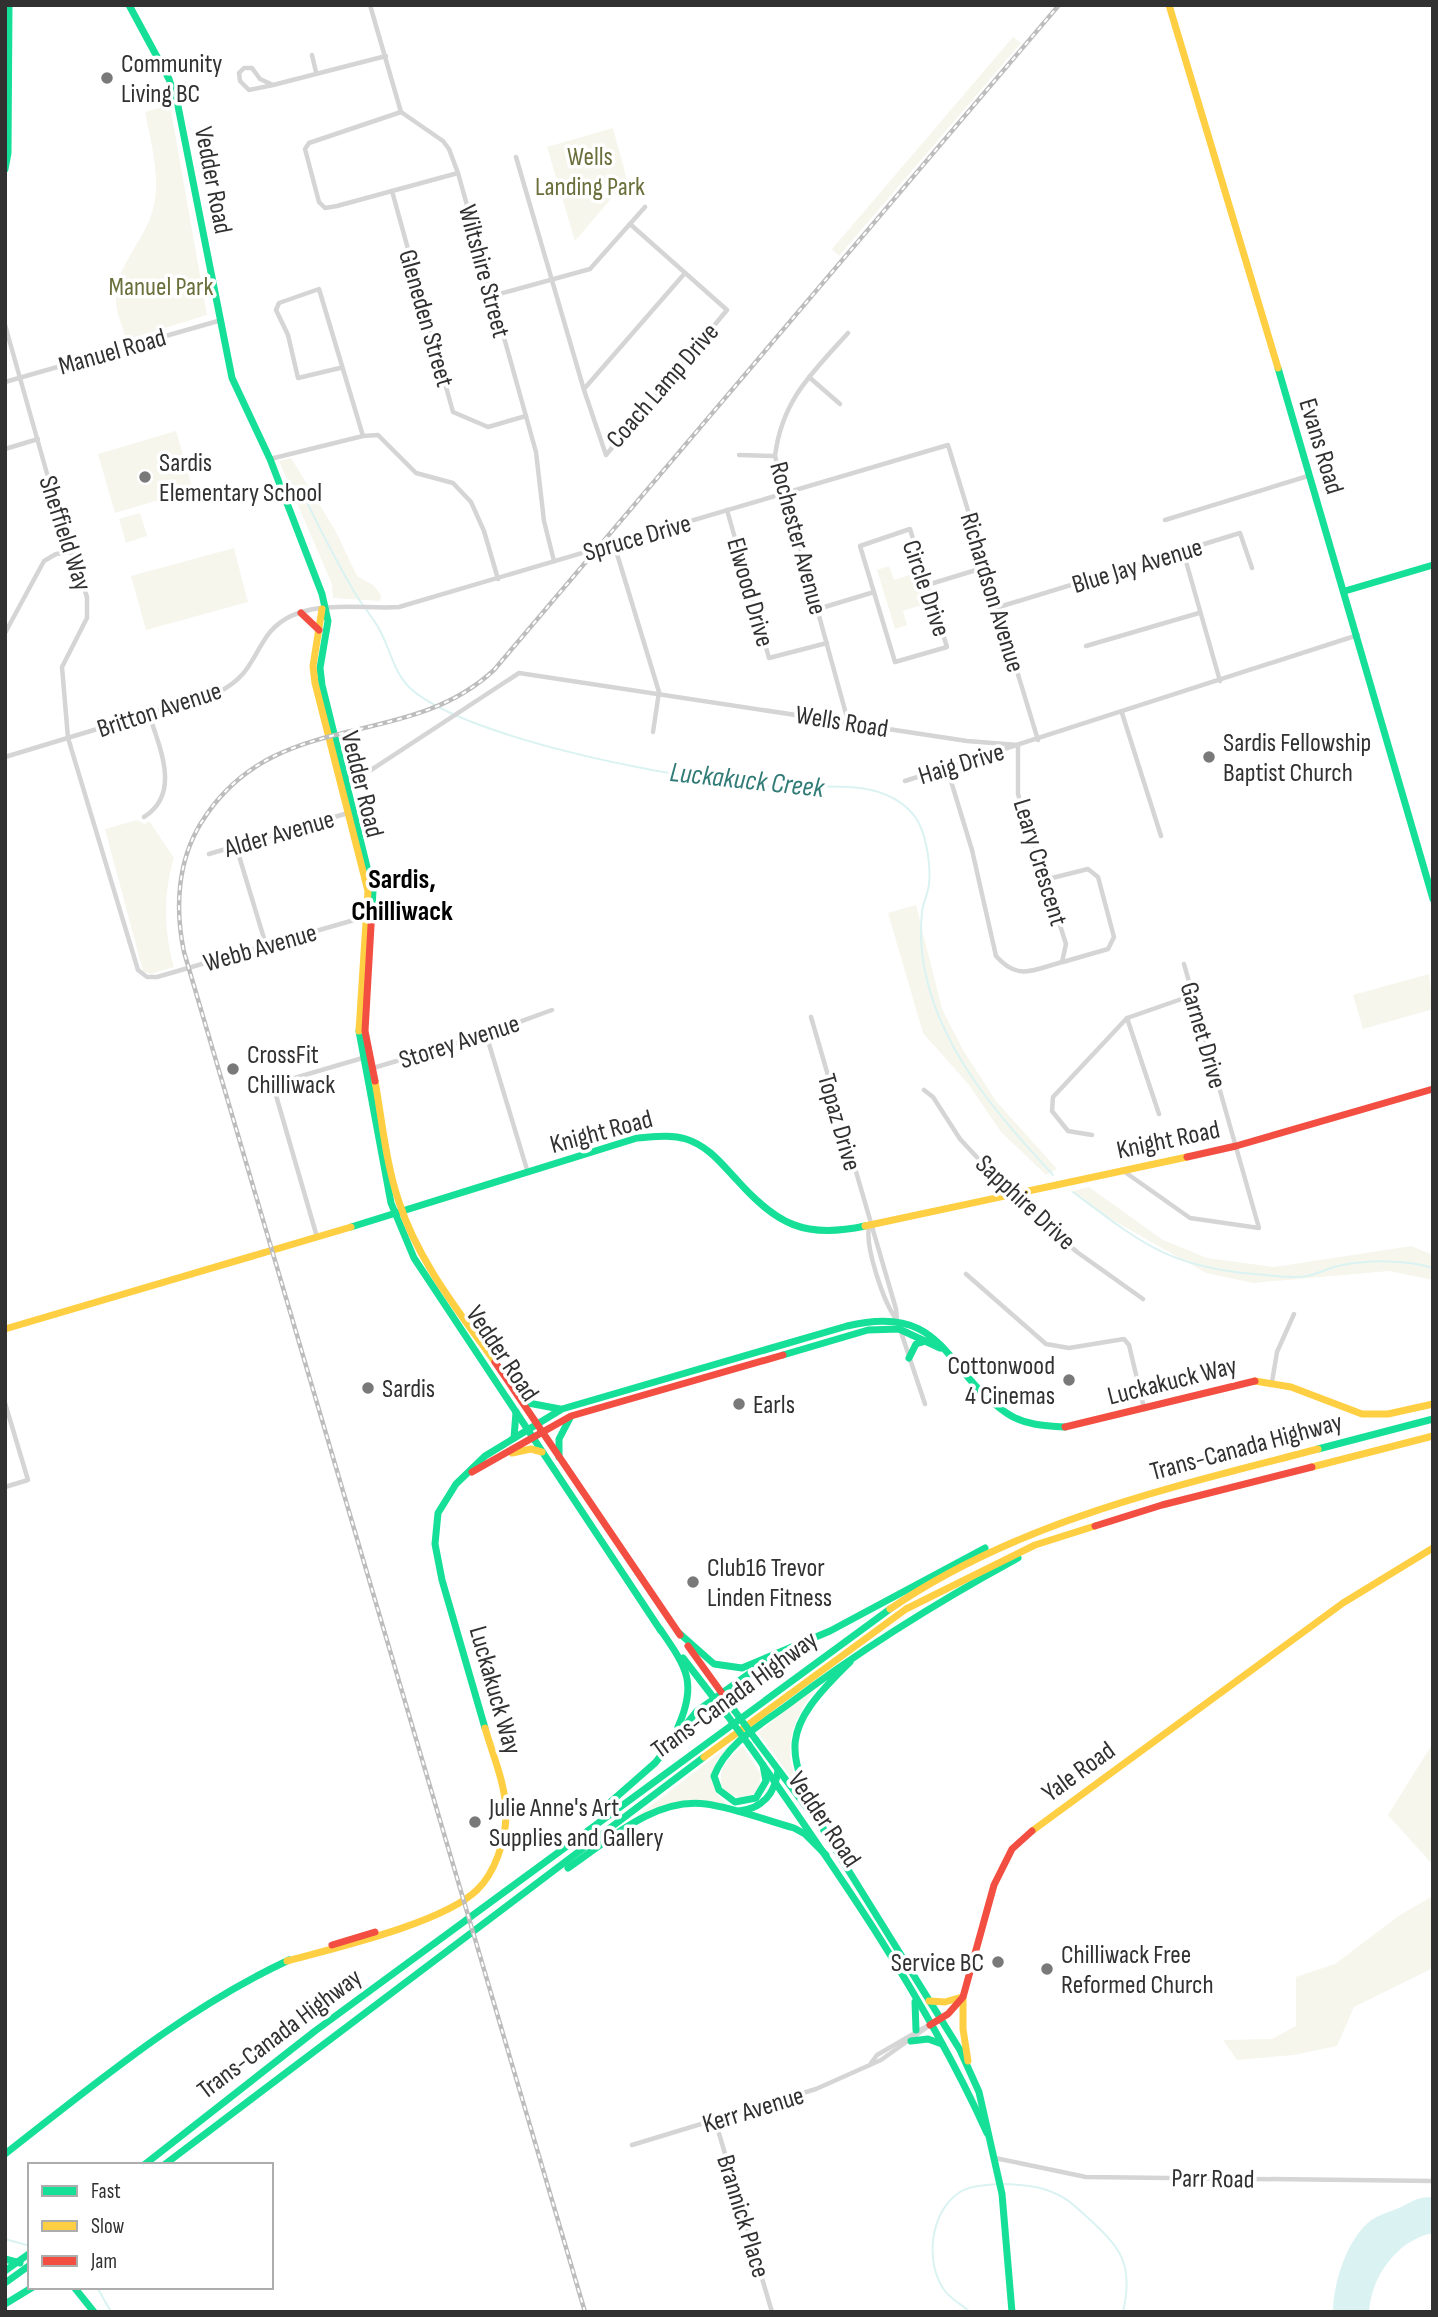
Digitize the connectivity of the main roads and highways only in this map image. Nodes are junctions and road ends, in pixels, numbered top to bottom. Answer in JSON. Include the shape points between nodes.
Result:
{"nodes":[{"id":1,"x":9,"y":5,"type":"edge"},
{"id":2,"x":129,"y":5,"type":"edge"},
{"id":3,"x":1169,"y":5,"type":"edge"},
{"id":4,"x":5,"y":169,"type":"edge"},
{"id":5,"x":1433,"y":565,"type":"edge"},
{"id":6,"x":1345,"y":591,"type":"junction"},
{"id":7,"x":323,"y":606,"type":"junction"},
{"id":8,"x":301,"y":613,"type":"road end"},
{"id":9,"x":319,"y":630,"type":"junction"},
{"id":10,"x":342,"y":777,"type":"junction"},
{"id":11,"x":1433,"y":899,"type":"edge"},
{"id":12,"x":370,"y":916,"type":"junction"},
{"id":13,"x":1433,"y":1089,"type":"edge"},
{"id":14,"x":398,"y":1213,"type":"junction"},
{"id":15,"x":5,"y":1329,"type":"edge"},
{"id":16,"x":929,"y":1341,"type":"junction"},
{"id":17,"x":944,"y":1350,"type":"junction"},
{"id":18,"x":909,"y":1357,"type":"road end"},
{"id":19,"x":522,"y":1401,"type":"junction"},
{"id":20,"x":1433,"y":1404,"type":"edge"},
{"id":21,"x":562,"y":1409,"type":"junction"},
{"id":22,"x":516,"y":1410,"type":"junction"},
{"id":23,"x":571,"y":1416,"type":"junction"},
{"id":24,"x":1433,"y":1419,"type":"edge"},
{"id":25,"x":537,"y":1424,"type":"junction"},
{"id":26,"x":528,"y":1429,"type":"junction"},
{"id":27,"x":541,"y":1431,"type":"junction"},
{"id":28,"x":1433,"y":1436,"type":"edge"},
{"id":29,"x":533,"y":1437,"type":"junction"},
{"id":30,"x":514,"y":1438,"type":"junction"},
{"id":31,"x":542,"y":1452,"type":"junction"},
{"id":32,"x":503,"y":1455,"type":"junction"},
{"id":33,"x":559,"y":1457,"type":"junction"},
{"id":34,"x":467,"y":1474,"type":"junction"},
{"id":35,"x":1080,"y":1514,"type":"junction"},
{"id":36,"x":1061,"y":1535,"type":"junction"},
{"id":37,"x":1433,"y":1548,"type":"edge"},
{"id":38,"x":660,"y":1629,"type":"junction"},
{"id":39,"x":679,"y":1633,"type":"junction"},
{"id":40,"x":867,"y":1646,"type":"junction"},
{"id":41,"x":782,"y":1653,"type":"junction"},
{"id":42,"x":718,"y":1696,"type":"junction"},
{"id":43,"x":670,"y":1742,"type":"junction"},
{"id":44,"x":752,"y":1743,"type":"junction"},
{"id":45,"x":763,"y":1765,"type":"junction"},
{"id":46,"x":778,"y":1770,"type":"junction"},
{"id":47,"x":777,"y":1784,"type":"junction"},
{"id":48,"x":733,"y":1811,"type":"junction"},
{"id":49,"x":826,"y":1834,"type":"junction"},
{"id":50,"x":826,"y":1855,"type":"junction"},
{"id":51,"x":535,"y":1867,"type":"junction"},
{"id":52,"x":485,"y":1924,"type":"junction"},
{"id":53,"x":963,"y":1997,"type":"junction"},
{"id":54,"x":914,"y":2000,"type":"junction"},
{"id":55,"x":929,"y":2001,"type":"junction"},
{"id":56,"x":940,"y":2019,"type":"junction"},
{"id":57,"x":930,"y":2025,"type":"junction"},
{"id":58,"x":916,"y":2030,"type":"road end"},
{"id":59,"x":911,"y":2041,"type":"road end"},
{"id":60,"x":942,"y":2044,"type":"junction"},
{"id":61,"x":969,"y":2066,"type":"junction"},
{"id":62,"x":990,"y":2138,"type":"junction"},
{"id":63,"x":5,"y":2154,"type":"edge"},
{"id":64,"x":147,"y":2163,"type":"edge"},
{"id":65,"x":167,"y":2163,"type":"edge"},
{"id":66,"x":28,"y":2254,"type":"edge"},
{"id":67,"x":5,"y":2259,"type":"edge"},
{"id":68,"x":28,"y":2265,"type":"edge"},
{"id":69,"x":28,"y":2266,"type":"edge"},
{"id":70,"x":5,"y":2271,"type":"edge"},
{"id":71,"x":8,"y":2281,"type":"edge"},
{"id":72,"x":30,"y":2289,"type":"edge"},
{"id":73,"x":76,"y":2289,"type":"edge"},
{"id":74,"x":5,"y":2304,"type":"edge"},
{"id":75,"x":1014,"y":2309,"type":"edge"},
{"id":76,"x":94,"y":2312,"type":"edge"}],
"edges":[{"from":1,"to":4,"type":"main road"},
{"from":2,"to":7,"type":"main road","name":"Vedder Road","via":[[169,79],[178,106],[232,378],[270,459],[315,572]]},
{"from":3,"to":6,"type":"main road","name":"Evans Road"},
{"from":5,"to":6,"type":"main road"},
{"from":6,"to":11,"type":"main road","name":"Evans Road"},
{"from":7,"to":9,"type":"main road","name":"Vedder Road"},
{"from":7,"to":10,"type":"main road","name":"Vedder Road","via":[[328,621],[320,668]]},
{"from":8,"to":9,"type":"main road"},
{"from":9,"to":10,"type":"main road","name":"Vedder Road","via":[[315,684]]},
{"from":10,"to":12,"type":"main road","name":"Vedder Road"},
{"from":10,"to":12,"type":"main road","name":"Vedder Road","via":[[371,881]]},
{"from":12,"to":14,"type":"main road","name":"Vedder Road","via":[[367,1056]]},
{"from":13,"to":14,"type":"main road","name":"Knight Road","via":[[1236,1146],[831,1233],[792,1224],[756,1201],[723,1161],[701,1146],[668,1135],[637,1138]]},
{"from":14,"to":15,"type":"main road","name":"Knight Road"},
{"from":14,"to":19,"type":"main road","name":"Vedder Road","via":[[422,1256]]},
{"from":14,"to":22,"type":"main road","name":"Vedder Road","via":[[414,1258]]},
{"from":16,"to":17,"type":"main road","name":"Luckakuck Way"},
{"from":16,"to":18,"type":"main road","via":[[916,1344]]},
{"from":16,"to":23,"type":"main road","name":"Luckakuck Way","via":[[899,1329],[868,1330]]},
{"from":17,"to":20,"type":"main road","name":"Luckakuck Way","via":[[999,1408],[1037,1426],[1067,1427],[1234,1384],[1272,1382],[1362,1414],[1388,1414]]},
{"from":17,"to":21,"type":"main road","name":"Luckakuck Way","via":[[926,1332],[883,1319]]},
{"from":19,"to":21,"type":"main road"},
{"from":19,"to":25,"type":"main road","name":"Vedder Road"},
{"from":21,"to":25,"type":"main road","name":"Luckakuck Way"},
{"from":22,"to":26,"type":"main road","name":"Vedder Road"},
{"from":22,"to":30,"type":"main road"},
{"from":23,"to":27,"type":"main road","name":"Luckakuck Way"},
{"from":23,"to":33,"type":"main road","via":[[559,1439]]},
{"from":24,"to":35,"type":"main road","name":"Trans-Canada Highway"},
{"from":25,"to":26,"type":"main road","name":"Luckakuck Way"},
{"from":25,"to":27,"type":"main road","name":"Vedder Road"},
{"from":26,"to":29,"type":"main road","name":"Vedder Road"},
{"from":26,"to":30,"type":"main road","name":"Luckakuck Way"},
{"from":27,"to":29,"type":"main road","name":"Luckakuck Way"},
{"from":27,"to":33,"type":"main road","name":"Vedder Road"},
{"from":28,"to":36,"type":"main road","name":"Trans-Canada Highway"},
{"from":29,"to":31,"type":"main road","name":"Vedder Road"},
{"from":29,"to":32,"type":"main road","name":"Luckakuck Way"},
{"from":30,"to":34,"type":"main road","name":"Luckakuck Way"},
{"from":31,"to":32,"type":"main road","via":[[531,1449]]},
{"from":31,"to":38,"type":"main road","name":"Vedder Road"},
{"from":32,"to":34,"type":"main road","name":"Luckakuck Way"},
{"from":33,"to":39,"type":"main road","name":"Vedder Road"},
{"from":34,"to":63,"type":"main road","name":"Luckakuck Way","via":[[444,1498],[435,1544],[501,1782],[506,1816],[496,1862],[478,1889],[455,1907],[355,1936],[243,1980],[193,2012]]},
{"from":35,"to":41,"type":"main road","via":[[982,1549]]},
{"from":35,"to":51,"type":"main road","name":"Trans-Canada Highway","via":[[990,1551],[898,1602]]},
{"from":36,"to":40,"type":"main road"},
{"from":36,"to":52,"type":"main road","name":"Trans-Canada Highway","via":[[986,1567],[880,1627]]},
{"from":37,"to":53,"type":"main road","name":"Yale Road","via":[[1343,1603],[1024,1837],[1012,1849],[994,1885]]},
{"from":38,"to":42,"type":"main road","name":"Vedder Road"},
{"from":38,"to":43,"type":"main road","via":[[686,1668],[691,1688],[686,1711]]},
{"from":39,"to":41,"type":"main road","via":[[703,1658],[727,1669]]},
{"from":39,"to":42,"type":"main road","name":"Vedder Road"},
{"from":40,"to":45,"type":"main road","via":[[729,1750],[716,1769],[716,1786],[732,1802],[751,1801],[764,1787]]},
{"from":40,"to":49,"type":"main road","via":[[808,1704],[792,1739],[796,1771]]},
{"from":41,"to":42,"type":"main road"},
{"from":42,"to":43,"type":"main road","via":[[691,1717]]},
{"from":42,"to":44,"type":"main road","name":"Vedder Road","bridge":true},
{"from":43,"to":51,"type":"main road","via":[[625,1792]]},
{"from":44,"to":45,"type":"main road","name":"Vedder Road"},
{"from":44,"to":46,"type":"main road","name":"Vedder Road"},
{"from":45,"to":47,"type":"main road","name":"Vedder Road"},
{"from":46,"to":47,"type":"main road"},
{"from":46,"to":49,"type":"main road","name":"Vedder Road"},
{"from":47,"to":48,"type":"main road","via":[[761,1806]]},
{"from":47,"to":50,"type":"main road","name":"Vedder Road"},
{"from":48,"to":50,"type":"main road","via":[[794,1828]]},
{"from":48,"to":52,"type":"main road","via":[[695,1802],[661,1809]]},
{"from":49,"to":55,"type":"main road","name":"Vedder Road"},
{"from":50,"to":54,"type":"main road","name":"Vedder Road"},
{"from":51,"to":64,"type":"main road","name":"Trans-Canada Highway"},
{"from":52,"to":65,"type":"main road","name":"Trans-Canada Highway"},
{"from":53,"to":55,"type":"main road"},
{"from":53,"to":56,"type":"main road"},
{"from":53,"to":61,"type":"main road"},
{"from":54,"to":57,"type":"main road","name":"Vedder Road"},
{"from":54,"to":58,"type":"main road"},
{"from":55,"to":56,"type":"main road","name":"Vedder Road"},
{"from":56,"to":57,"type":"main road"},
{"from":56,"to":61,"type":"main road"},
{"from":57,"to":60,"type":"main road"},
{"from":59,"to":60,"type":"main road","via":[[928,2039]]},
{"from":60,"to":62,"type":"main road"},
{"from":61,"to":62,"type":"main road"},
{"from":62,"to":75,"type":"main road","via":[[1002,2194]]},
{"from":66,"to":70,"type":"main road","bridge":true},
{"from":67,"to":68,"type":"main road"},
{"from":69,"to":71,"type":"main road"},
{"from":72,"to":74,"type":"main road"},
{"from":73,"to":76,"type":"main road"}]}
